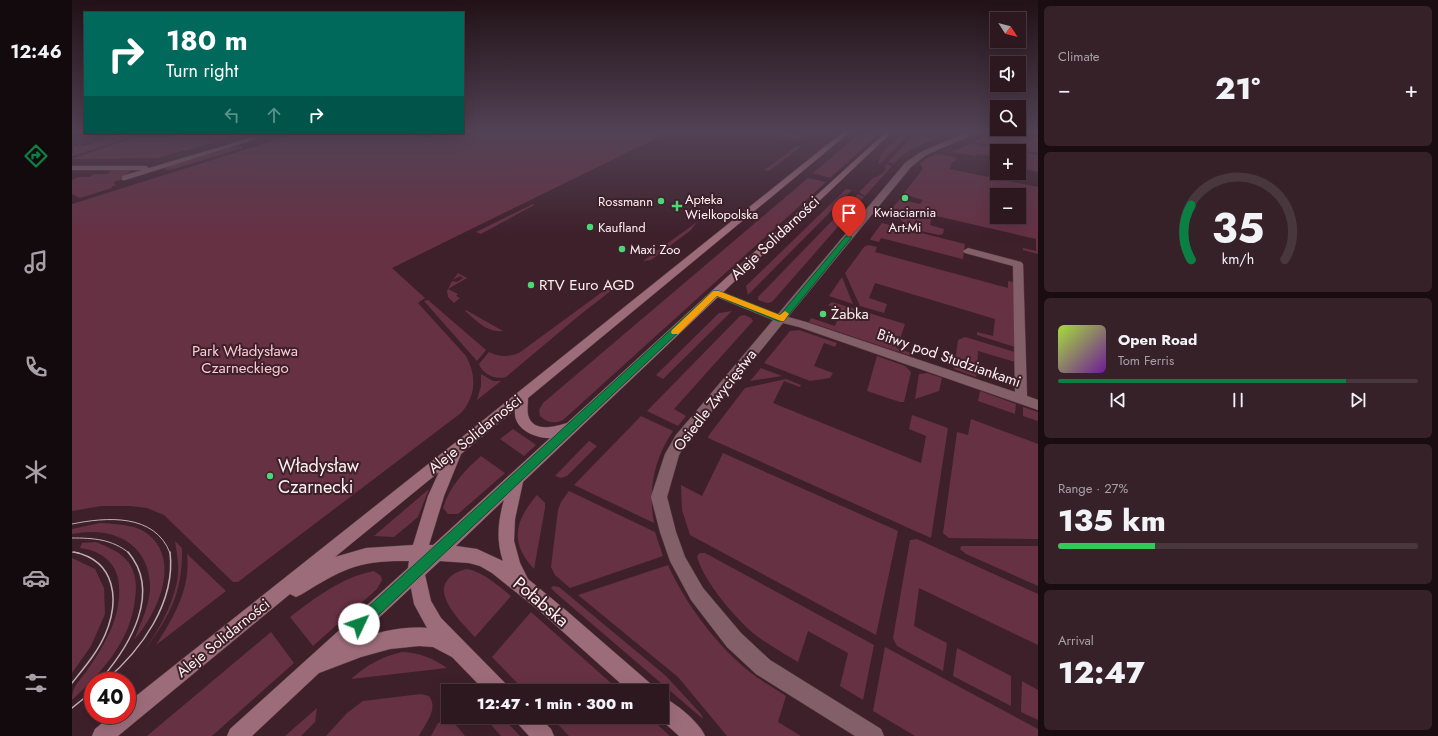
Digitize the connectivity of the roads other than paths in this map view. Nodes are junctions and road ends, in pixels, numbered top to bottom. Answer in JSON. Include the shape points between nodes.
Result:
{"nodes":[{"id":1,"x":162,"y":166,"type":"edge"},
{"id":2,"x":805,"y":166,"type":"edge"},
{"id":3,"x":853,"y":166,"type":"edge"},
{"id":4,"x":907,"y":166,"type":"edge"},
{"id":5,"x":72,"y":168,"type":"edge"},
{"id":6,"x":156,"y":168,"type":"junction"},
{"id":7,"x":166,"y":173,"type":"dead end"},
{"id":8,"x":125,"y":178,"type":"dead end"},
{"id":9,"x":968,"y":251,"type":"dead end"},
{"id":10,"x":716,"y":293,"type":"junction"},
{"id":11,"x":781,"y":319,"type":"junction"},
{"id":12,"x":522,"y":396,"type":"junction"},
{"id":13,"x":1021,"y":399,"type":"junction"},
{"id":14,"x":1038,"y":405,"type":"edge"},
{"id":15,"x":574,"y":425,"type":"junction"},
{"id":16,"x":456,"y":451,"type":"junction"},
{"id":17,"x":517,"y":478,"type":"junction"},
{"id":18,"x":437,"y":552,"type":"junction"},
{"id":19,"x":419,"y":553,"type":"junction"},
{"id":20,"x":416,"y":572,"type":"junction"},
{"id":21,"x":522,"y":585,"type":"junction"},
{"id":22,"x":265,"y":605,"type":"junction"},
{"id":23,"x":461,"y":652,"type":"junction"},
{"id":24,"x":314,"y":666,"type":"junction"},
{"id":25,"x":492,"y":684,"type":"edge"},
{"id":26,"x":636,"y":684,"type":"edge"},
{"id":27,"x":669,"y":713,"type":"edge"},
{"id":28,"x":532,"y":724,"type":"edge"},
{"id":29,"x":102,"y":736,"type":"edge"},
{"id":30,"x":237,"y":736,"type":"edge"},
{"id":31,"x":544,"y":736,"type":"edge"},
{"id":32,"x":695,"y":736,"type":"edge"},
{"id":33,"x":874,"y":736,"type":"edge"}],
"edges":[{"from":1,"to":6,"type":"street"},
{"from":2,"to":12,"type":"street","name":"Aleje Solidarności"},
{"from":3,"to":10,"type":"street","name":"Aleje Solidarności"},
{"from":4,"to":11,"type":"street","name":"Osiedle Zwycięstwa"},
{"from":5,"to":6,"type":"street"},
{"from":6,"to":7,"type":"street"},
{"from":6,"to":8,"type":"street"},
{"from":9,"to":13,"type":"street","via":[[1018,264]]},
{"from":10,"to":11,"type":"street","name":"Bitwy pod Studziankami"},
{"from":10,"to":15,"type":"street","name":"Aleje Solidarności"},
{"from":11,"to":13,"type":"street","name":"Bitwy pod Studziankami"},
{"from":11,"to":33,"type":"street","name":"Osiedle Zwycięstwa","via":[[678,444],[672,454],[659,497],[678,561],[697,594],[730,636],[766,670]]},
{"from":12,"to":15,"type":"street","via":[[521,414],[528,426],[541,434],[555,433]]},
{"from":12,"to":16,"type":"street","name":"Aleje Solidarności"},
{"from":13,"to":14,"type":"street","name":"Bitwy pod Studziankami"},
{"from":15,"to":17,"type":"street","name":"Aleje Solidarności"},
{"from":16,"to":19,"type":"street","via":[[436,496]]},
{"from":16,"to":22,"type":"street","name":"Aleje Solidarności"},
{"from":17,"to":18,"type":"street","name":"Aleje Solidarności"},
{"from":17,"to":21,"type":"street","via":[[506,522],[505,542],[510,564]]},
{"from":18,"to":19,"type":"street","name":"Połabska"},
{"from":18,"to":20,"type":"street","name":"Aleje Solidarności"},
{"from":18,"to":21,"type":"street","name":"Połabska","via":[[468,555],[484,560]]},
{"from":19,"to":20,"type":"street"},
{"from":19,"to":22,"type":"street","name":"Połabska","via":[[378,554],[337,564]]},
{"from":20,"to":23,"type":"street","via":[[423,604],[435,624]]},
{"from":20,"to":24,"type":"street","name":"Aleje Solidarności"},
{"from":21,"to":26,"type":"street","name":"Połabska"},
{"from":22,"to":29,"type":"street","name":"Aleje Solidarności"},
{"from":23,"to":24,"type":"street","via":[[435,638],[400,637],[375,642]]},
{"from":23,"to":25,"type":"street"},
{"from":24,"to":30,"type":"street","name":"Aleje Solidarności"},
{"from":27,"to":32,"type":"street"},
{"from":28,"to":31,"type":"street"}]}
